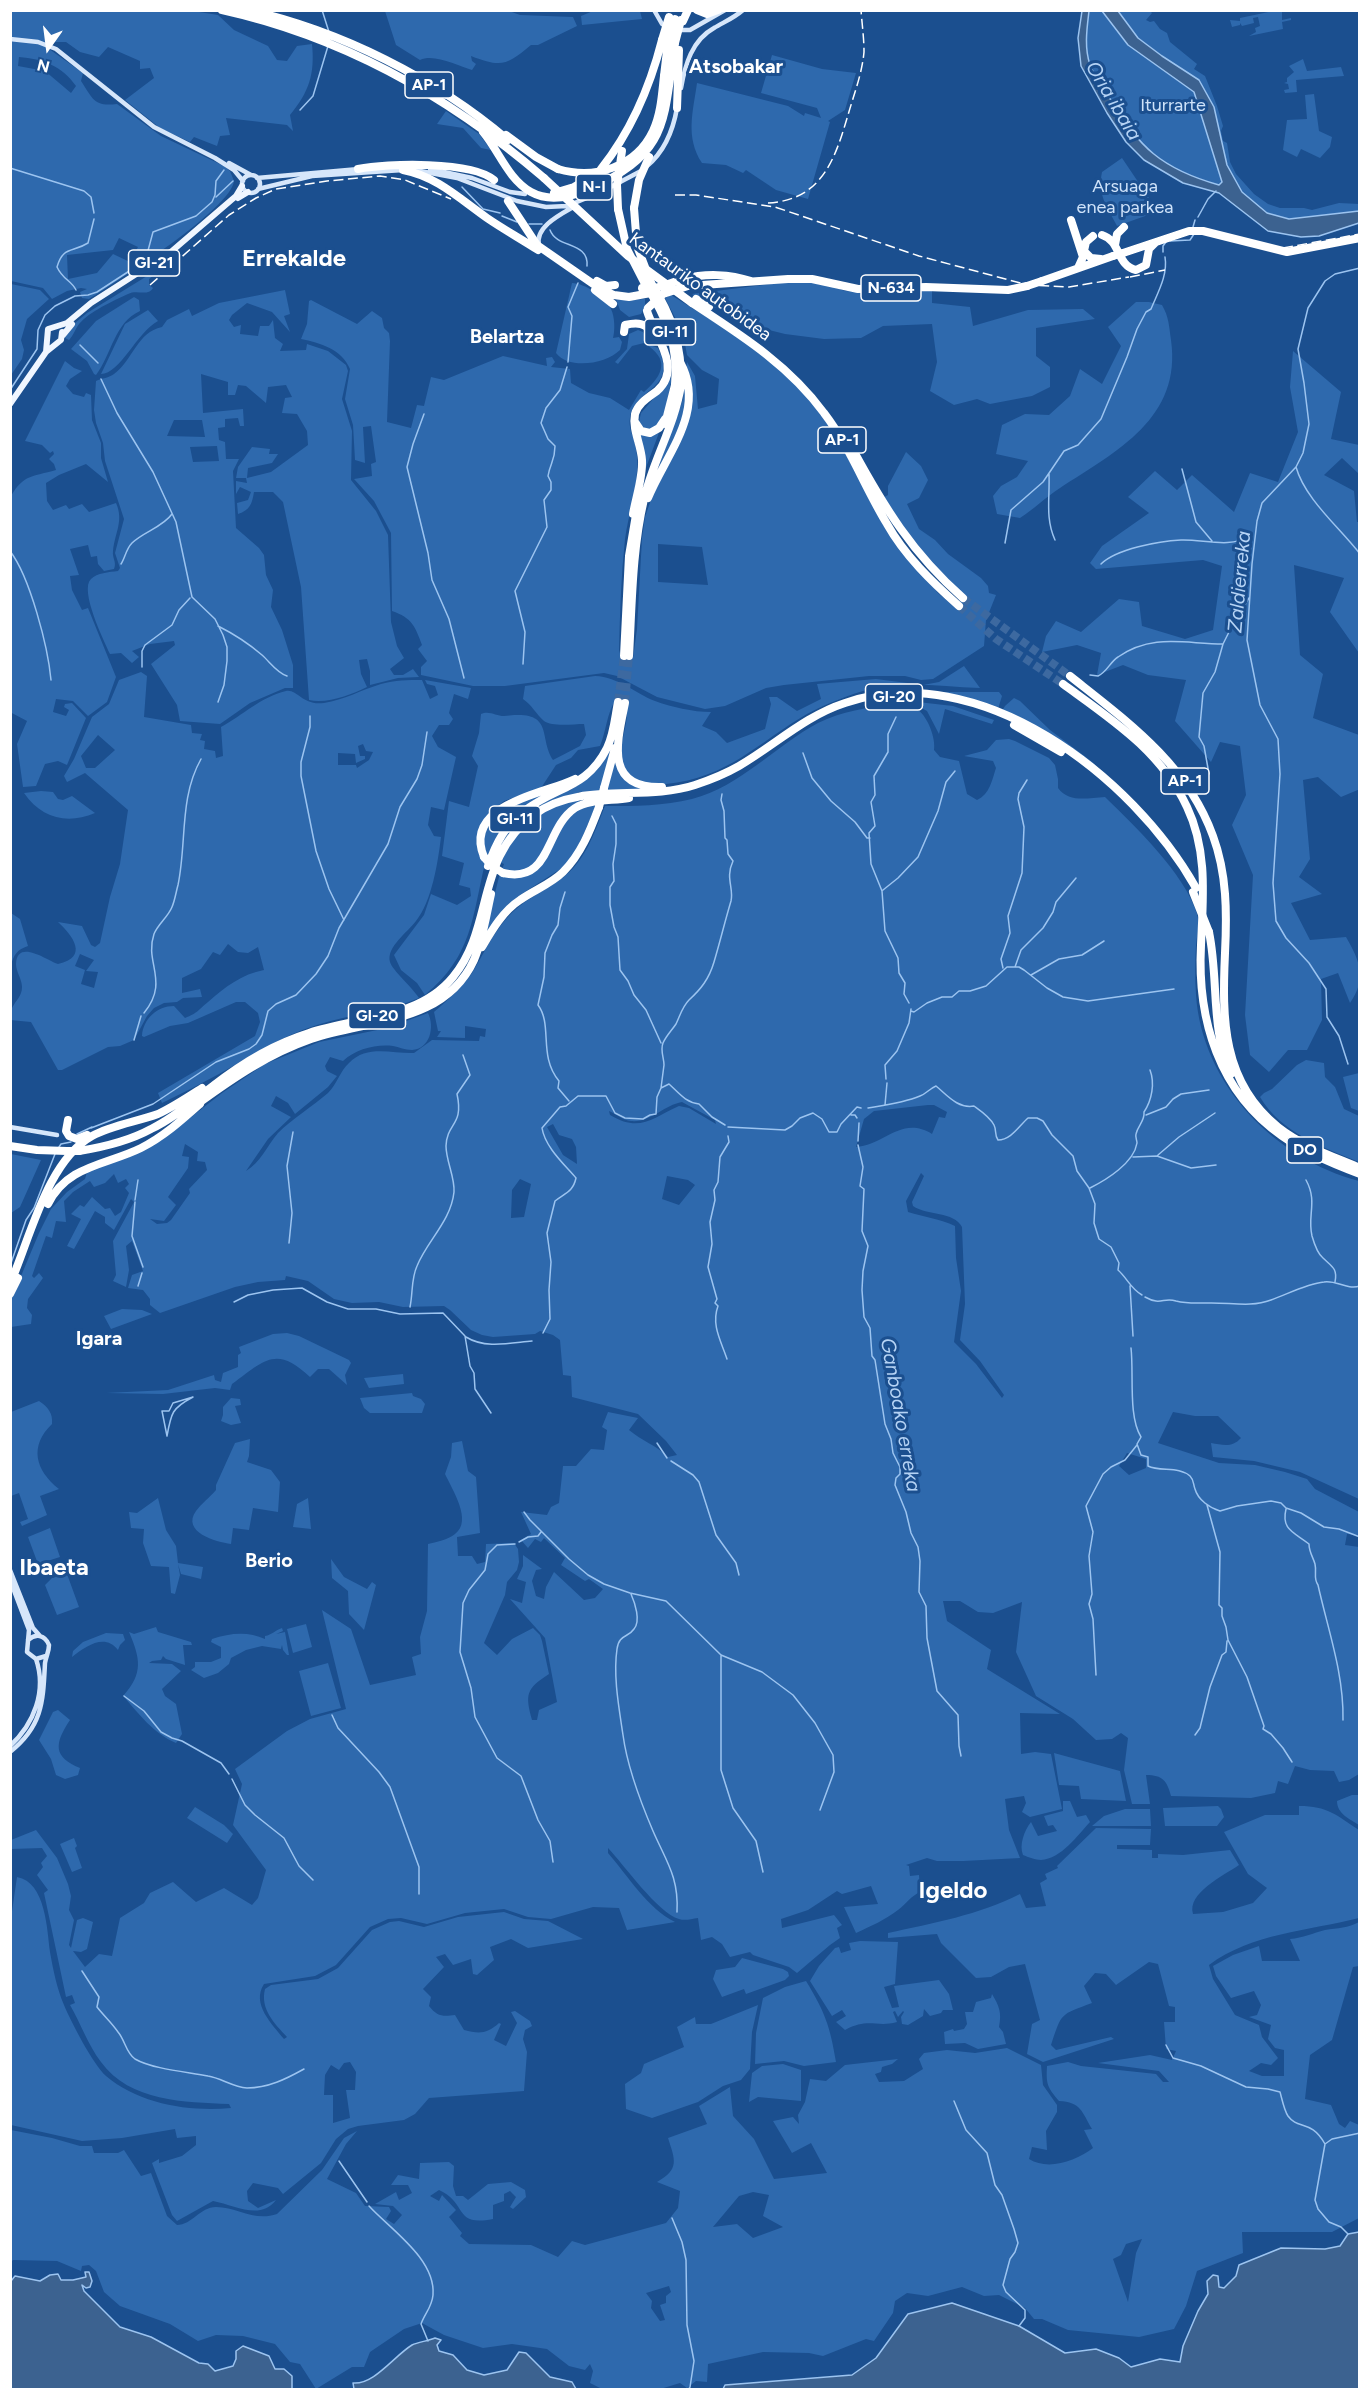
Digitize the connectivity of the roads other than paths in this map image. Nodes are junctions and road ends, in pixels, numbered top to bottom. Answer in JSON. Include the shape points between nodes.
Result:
{"nodes":[{"id":1,"x":222,"y":10,"type":"edge"},
{"id":2,"x":248,"y":10,"type":"edge"},
{"id":3,"x":654,"y":10,"type":"edge"},
{"id":4,"x":686,"y":10,"type":"edge"},
{"id":5,"x":697,"y":10,"type":"edge"},
{"id":6,"x":725,"y":10,"type":"edge"},
{"id":7,"x":743,"y":10,"type":"edge"},
{"id":8,"x":717,"y":14,"type":"edge"},
{"id":9,"x":676,"y":16,"type":"edge"},
{"id":10,"x":730,"y":19,"type":"junction"},
{"id":11,"x":302,"y":30,"type":"junction"},
{"id":12,"x":10,"y":39,"type":"edge"},
{"id":13,"x":671,"y":42,"type":"junction"},
{"id":14,"x":355,"y":50,"type":"junction"},
{"id":15,"x":672,"y":63,"type":"junction"},
{"id":16,"x":677,"y":108,"type":"junction"},
{"id":17,"x":633,"y":120,"type":"junction"},
{"id":18,"x":474,"y":121,"type":"junction"},
{"id":19,"x":496,"y":130,"type":"junction"},
{"id":20,"x":215,"y":158,"type":"junction"},
{"id":21,"x":358,"y":168,"type":"junction"},
{"id":22,"x":601,"y":169,"type":"dead end"},
{"id":23,"x":403,"y":170,"type":"junction"},
{"id":24,"x":250,"y":175,"type":"junction"},
{"id":25,"x":547,"y":177,"type":"junction"},
{"id":26,"x":591,"y":177,"type":"dead end"},
{"id":27,"x":257,"y":178,"type":"junction"},
{"id":28,"x":494,"y":180,"type":"dead end"},
{"id":29,"x":242,"y":183,"type":"junction"},
{"id":30,"x":258,"y":189,"type":"junction"},
{"id":31,"x":604,"y":191,"type":"junction"},
{"id":32,"x":248,"y":192,"type":"junction"},
{"id":33,"x":526,"y":194,"type":"dead end"},
{"id":34,"x":545,"y":194,"type":"dead end"},
{"id":35,"x":508,"y":201,"type":"dead end"},
{"id":36,"x":519,"y":219,"type":"junction"},
{"id":37,"x":1071,"y":220,"type":"dead end"},
{"id":38,"x":1124,"y":227,"type":"dead end"},
{"id":39,"x":505,"y":230,"type":"junction"},
{"id":40,"x":1102,"y":235,"type":"dead end"},
{"id":41,"x":1093,"y":236,"type":"dead end"},
{"id":42,"x":1359,"y":238,"type":"edge"},
{"id":43,"x":1158,"y":240,"type":"junction"},
{"id":44,"x":1115,"y":244,"type":"junction"},
{"id":45,"x":1131,"y":249,"type":"junction"},
{"id":46,"x":545,"y":252,"type":"junction"},
{"id":47,"x":1148,"y":256,"type":"junction"},
{"id":48,"x":1109,"y":257,"type":"junction"},
{"id":49,"x":1077,"y":269,"type":"junction"},
{"id":50,"x":755,"y":282,"type":"junction"},
{"id":51,"x":615,"y":285,"type":"dead end"},
{"id":52,"x":646,"y":285,"type":"junction"},
{"id":53,"x":682,"y":288,"type":"junction"},
{"id":54,"x":694,"y":301,"type":"junction"},
{"id":55,"x":613,"y":304,"type":"dead end"},
{"id":56,"x":638,"y":319,"type":"dead end"},
{"id":57,"x":55,"y":327,"type":"junction"},
{"id":58,"x":654,"y":330,"type":"junction"},
{"id":59,"x":624,"y":332,"type":"dead end"},
{"id":60,"x":63,"y":334,"type":"junction"},
{"id":61,"x":47,"y":339,"type":"junction"},
{"id":62,"x":56,"y":343,"type":"junction"},
{"id":63,"x":46,"y":352,"type":"junction"},
{"id":64,"x":678,"y":385,"type":"junction"},
{"id":65,"x":10,"y":404,"type":"edge"},
{"id":66,"x":669,"y":412,"type":"junction"},
{"id":67,"x":635,"y":420,"type":"junction"},
{"id":68,"x":640,"y":519,"type":"junction"},
{"id":69,"x":630,"y":546,"type":"junction"},
{"id":70,"x":963,"y":598,"type":"tunnel mouth"},
{"id":71,"x":959,"y":606,"type":"tunnel mouth"},
{"id":72,"x":1070,"y":676,"type":"tunnel mouth"},
{"id":73,"x":1063,"y":684,"type":"tunnel mouth"},
{"id":74,"x":621,"y":723,"type":"junction"},
{"id":75,"x":603,"y":754,"type":"junction"},
{"id":76,"x":696,"y":784,"type":"junction"},
{"id":77,"x":629,"y":798,"type":"junction"},
{"id":78,"x":1194,"y":890,"type":"junction"},
{"id":79,"x":479,"y":921,"type":"junction"},
{"id":80,"x":1207,"y":928,"type":"junction"},
{"id":81,"x":473,"y":961,"type":"junction"},
{"id":82,"x":1227,"y":1045,"type":"junction"},
{"id":83,"x":237,"y":1068,"type":"junction"},
{"id":84,"x":215,"y":1091,"type":"junction"},
{"id":85,"x":1258,"y":1116,"type":"junction"},
{"id":86,"x":68,"y":1120,"type":"dead end"},
{"id":87,"x":126,"y":1124,"type":"junction"},
{"id":88,"x":10,"y":1127,"type":"edge"},
{"id":89,"x":57,"y":1135,"type":"dead end"},
{"id":90,"x":10,"y":1146,"type":"edge"},
{"id":91,"x":10,"y":1151,"type":"edge"},
{"id":92,"x":45,"y":1153,"type":"junction"},
{"id":93,"x":79,"y":1153,"type":"junction"},
{"id":94,"x":1359,"y":1168,"type":"edge"},
{"id":95,"x":1359,"y":1174,"type":"edge"},
{"id":96,"x":10,"y":1284,"type":"edge"},
{"id":97,"x":10,"y":1294,"type":"edge"},
{"id":98,"x":10,"y":1570,"type":"edge"},
{"id":99,"x":10,"y":1580,"type":"edge"},
{"id":100,"x":40,"y":1636,"type":"junction"},
{"id":101,"x":28,"y":1641,"type":"junction"},
{"id":102,"x":47,"y":1655,"type":"junction"},
{"id":103,"x":36,"y":1659,"type":"junction"},
{"id":104,"x":10,"y":1746,"type":"edge"},
{"id":105,"x":10,"y":1752,"type":"edge"}],
"edges":[{"from":1,"to":11,"type":"highway","name":"Kantauriko autobidea","number":"AP-1"},
{"from":2,"to":11,"type":"highway","name":"Kantauriko autobidea","number":"AP-1"},
{"from":3,"to":8,"type":"main road","via":[[662,24],[684,32]]},
{"from":4,"to":9,"type":"highway","number":"N-I"},
{"from":5,"to":8,"type":"highway"},
{"from":6,"to":8,"type":"main road"},
{"from":7,"to":10,"type":"main road"},
{"from":8,"to":10,"type":"main road"},
{"from":9,"to":13,"type":"highway","number":"N-I","bridge":true},
{"from":10,"to":16,"type":"main road","via":[[701,38],[686,66]]},
{"from":11,"to":14,"type":"highway","name":"Kantauriko autobidea","number":"AP-1"},
{"from":12,"to":20,"type":"main road","via":[[56,49],[154,127]]},
{"from":13,"to":15,"type":"highway","number":"N-I"},
{"from":13,"to":16,"type":"highway"},
{"from":13,"to":17,"type":"highway","number":"GI-11"},
{"from":13,"to":19,"type":"highway","number":"N-I","bridge":true,"via":[[658,116],[644,145],[631,158],[599,173],[573,173],[544,162]]},
{"from":14,"to":18,"type":"highway","name":"Kantauriko autobidea","number":"AP-1"},
{"from":14,"to":19,"type":"highway","name":"Kantauriko autobidea","number":"AP-1","via":[[405,71]]},
{"from":15,"to":18,"type":"highway","number":"N-I","via":[[664,118],[648,151],[622,172],[572,195],[534,193],[519,183]]},
{"from":15,"to":52,"type":"highway","number":"GI-11","bridge":true,"via":[[668,115],[639,180],[634,208]]},
{"from":16,"to":31,"type":"main road","via":[[669,138],[659,154],[633,177]]},
{"from":17,"to":22,"type":"highway"},
{"from":17,"to":52,"type":"highway","number":"GI-11","bridge":true,"via":[[616,184],[627,249]]},
{"from":18,"to":25,"type":"highway","name":"Kantauriko autobidea","number":"AP-1"},
{"from":19,"to":25,"type":"highway","name":"Kantauriko autobidea","number":"AP-1"},
{"from":20,"to":24,"type":"main road"},
{"from":20,"to":29,"type":"main road","via":[[234,170]]},
{"from":21,"to":27,"type":"main road"},
{"from":21,"to":28,"type":"highway","via":[[421,164],[480,173]]},
{"from":21,"to":33,"type":"main road","via":[[432,169]]},
{"from":23,"to":30,"type":"main road","via":[[325,175]]},
{"from":23,"to":31,"type":"main road","via":[[446,175],[517,201],[546,207],[567,206]]},
{"from":23,"to":39,"type":"highway","number":"N-634","via":[[441,184]]},
{"from":24,"to":27,"type":"main road"},
{"from":24,"to":29,"type":"main road"},
{"from":25,"to":54,"type":"highway","name":"Kantauriko autobidea","number":"AP-1","bridge":true,"via":[[628,255]]},
{"from":26,"to":34,"type":"highway","via":[[574,188]]},
{"from":27,"to":30,"type":"main road"},
{"from":29,"to":32,"type":"main road"},
{"from":29,"to":57,"type":"main road","number":"GI-21","via":[[236,196],[178,246],[67,323]]},
{"from":30,"to":32,"type":"main road"},
{"from":31,"to":46,"type":"main road","via":[[543,229],[538,240]]},
{"from":32,"to":60,"type":"main road","number":"GI-21","via":[[170,255],[91,307]]},
{"from":35,"to":36,"type":"highway","number":"N-634"},
{"from":36,"to":39,"type":"highway","via":[[521,228],[516,232]]},
{"from":36,"to":46,"type":"highway","number":"N-634"},
{"from":37,"to":49,"type":"highway","via":[[1083,257]]},
{"from":38,"to":44,"type":"highway"},
{"from":39,"to":46,"type":"highway","number":"N-634"},
{"from":40,"to":44,"type":"highway"},
{"from":41,"to":48,"type":"highway","via":[[1085,243],[1085,253],[1091,258]]},
{"from":42,"to":43,"type":"highway","number":"N-634","via":[[1288,252],[1200,231],[1181,232]]},
{"from":43,"to":45,"type":"highway","number":"N-634"},
{"from":43,"to":47,"type":"highway","via":[[1150,247]]},
{"from":44,"to":47,"type":"highway","via":[[1122,262],[1131,269],[1143,268]]},
{"from":45,"to":47,"type":"highway"},
{"from":45,"to":48,"type":"highway","number":"N-634","bridge":true},
{"from":46,"to":50,"type":"highway","number":"N-634","via":[[604,291],[623,297],[704,281]]},
{"from":46,"to":51,"type":"highway","number":"N-634","via":[[603,285]]},
{"from":46,"to":55,"type":"highway","number":"N-634"},
{"from":48,"to":49,"type":"highway","number":"N-634"},
{"from":49,"to":50,"type":"highway","number":"N-634","bridge":true,"via":[[1008,290],[858,290],[808,279]]},
{"from":50,"to":52,"type":"highway","via":[[704,276],[650,288]]},
{"from":50,"to":53,"type":"highway"},
{"from":52,"to":64,"type":"highway","number":"GI-11","bridge":true,"via":[[668,324]]},
{"from":53,"to":58,"type":"highway","via":[[656,303],[652,312]]},
{"from":53,"to":58,"type":"highway","via":[[663,294],[648,310]]},
{"from":54,"to":70,"type":"highway","name":"Kantauriko autobidea","number":"AP-1","via":[[768,348],[808,386],[846,436],[893,521],[929,566]]},
{"from":54,"to":71,"type":"highway","name":"Kantauriko autobidea","number":"AP-1","via":[[764,350],[804,388],[834,427],[905,550]]},
{"from":56,"to":58,"type":"highway"},
{"from":57,"to":60,"type":"main road"},
{"from":57,"to":61,"type":"main road","number":"GI-21","via":[[48,329]]},
{"from":58,"to":59,"type":"highway","via":[[640,323],[625,325]]},
{"from":58,"to":67,"type":"highway","via":[[668,362],[668,375],[638,407]]},
{"from":58,"to":68,"type":"highway","via":[[679,360],[690,398],[681,433]]},
{"from":60,"to":62,"type":"main road","number":"GI-21"},
{"from":61,"to":62,"type":"main road"},
{"from":61,"to":63,"type":"main road"},
{"from":62,"to":63,"type":"main road","number":"GI-21"},
{"from":63,"to":65,"type":"main road","number":"GI-21"},
{"from":64,"to":66,"type":"highway","number":"GI-11"},
{"from":64,"to":68,"type":"highway","number":"GI-11","via":[[674,416],[646,491]]},
{"from":66,"to":67,"type":"highway","via":[[659,428],[650,433],[641,431]]},
{"from":66,"to":69,"type":"highway","number":"GI-11","via":[[644,481]]},
{"from":67,"to":69,"type":"highway","via":[[642,461]]},
{"from":68,"to":69,"type":"highway","number":"GI-11","via":[[627,656]]},
{"from":72,"to":82,"type":"highway","number":"AP-1","via":[[1168,759],[1199,803],[1214,836],[1226,892],[1223,1002]]},
{"from":73,"to":80,"type":"highway","number":"AP-1","via":[[1144,746],[1168,773],[1197,837]]},
{"from":74,"to":75,"type":"highway","number":"GI-11","via":[[621,703]]},
{"from":74,"to":76,"type":"highway","via":[[617,758],[628,779],[648,787]]},
{"from":74,"to":81,"type":"highway","number":"GI-11","bridge":true,"via":[[599,807],[577,856],[563,872],[503,915]]},
{"from":75,"to":77,"type":"highway","bridge":true,"via":[[574,780],[505,805],[495,813],[482,833],[484,856],[503,873],[516,875],[536,867],[561,821],[581,804]]},
{"from":75,"to":79,"type":"highway","number":"GI-11","via":[[587,775],[527,809],[501,835],[488,869]]},
{"from":76,"to":78,"type":"highway","number":"GI-20","via":[[737,767],[806,720],[842,703],[900,692],[944,695],[1009,717],[1086,765],[1154,828],[1175,854]]},
{"from":76,"to":79,"type":"highway","number":"GI-20","via":[[665,791],[581,796],[536,813],[513,834],[501,853],[490,876]]},
{"from":77,"to":78,"type":"highway","number":"GI-20","via":[[680,794],[717,782],[820,718],[854,704],[900,697],[945,700],[1008,722],[1083,768],[1144,824]]},
{"from":77,"to":81,"type":"highway","number":"GI-20","via":[[568,804],[541,816],[520,834],[498,870]]},
{"from":78,"to":80,"type":"highway","number":"GI-20"},
{"from":79,"to":83,"type":"highway","number":"GI-20","via":[[464,962],[452,979],[423,1002],[306,1034]]},
{"from":80,"to":82,"type":"highway","number":"GI-20","via":[[1219,970]]},
{"from":80,"to":85,"type":"highway","number":"GI-20","via":[[1222,1050],[1233,1078]]},
{"from":80,"to":85,"type":"highway","number":"AP-1","via":[[1200,979],[1206,1024],[1229,1080]]},
{"from":81,"to":84,"type":"highway","number":"GI-20","via":[[454,987],[427,1008],[399,1019],[295,1045],[262,1060]]},
{"from":82,"to":94,"type":"highway","number":"AP-1","via":[[1244,1088],[1278,1127],[1316,1150]]},
{"from":83,"to":87,"type":"highway","via":[[159,1113]]},
{"from":83,"to":93,"type":"highway","number":"GI-20","via":[[150,1130]]},
{"from":84,"to":93,"type":"highway","number":"GI-20","via":[[150,1136],[110,1150]]},
{"from":84,"to":97,"type":"highway","via":[[157,1138],[87,1167],[66,1180],[48,1204]]},
{"from":85,"to":95,"type":"highway","number":"DO","via":[[1306,1151]]},
{"from":86,"to":87,"type":"highway","via":[[67,1134],[77,1138]]},
{"from":87,"to":96,"type":"highway","via":[[84,1141],[63,1163]]},
{"from":88,"to":89,"type":"main road"},
{"from":90,"to":92,"type":"highway","number":"GI-20"},
{"from":91,"to":92,"type":"highway","number":"GI-20"},
{"from":92,"to":93,"type":"highway","number":"GI-20"},
{"from":98,"to":100,"type":"main road","via":[[33,1628]]},
{"from":99,"to":101,"type":"main road","via":[[29,1630]]},
{"from":100,"to":101,"type":"main road"},
{"from":100,"to":102,"type":"main road","via":[[50,1645]]},
{"from":101,"to":103,"type":"main road","via":[[27,1652]]},
{"from":102,"to":103,"type":"main road"},
{"from":102,"to":105,"type":"main road","via":[[40,1712],[27,1736]]},
{"from":103,"to":104,"type":"main road","via":[[40,1679],[38,1701],[27,1728]]}]}
